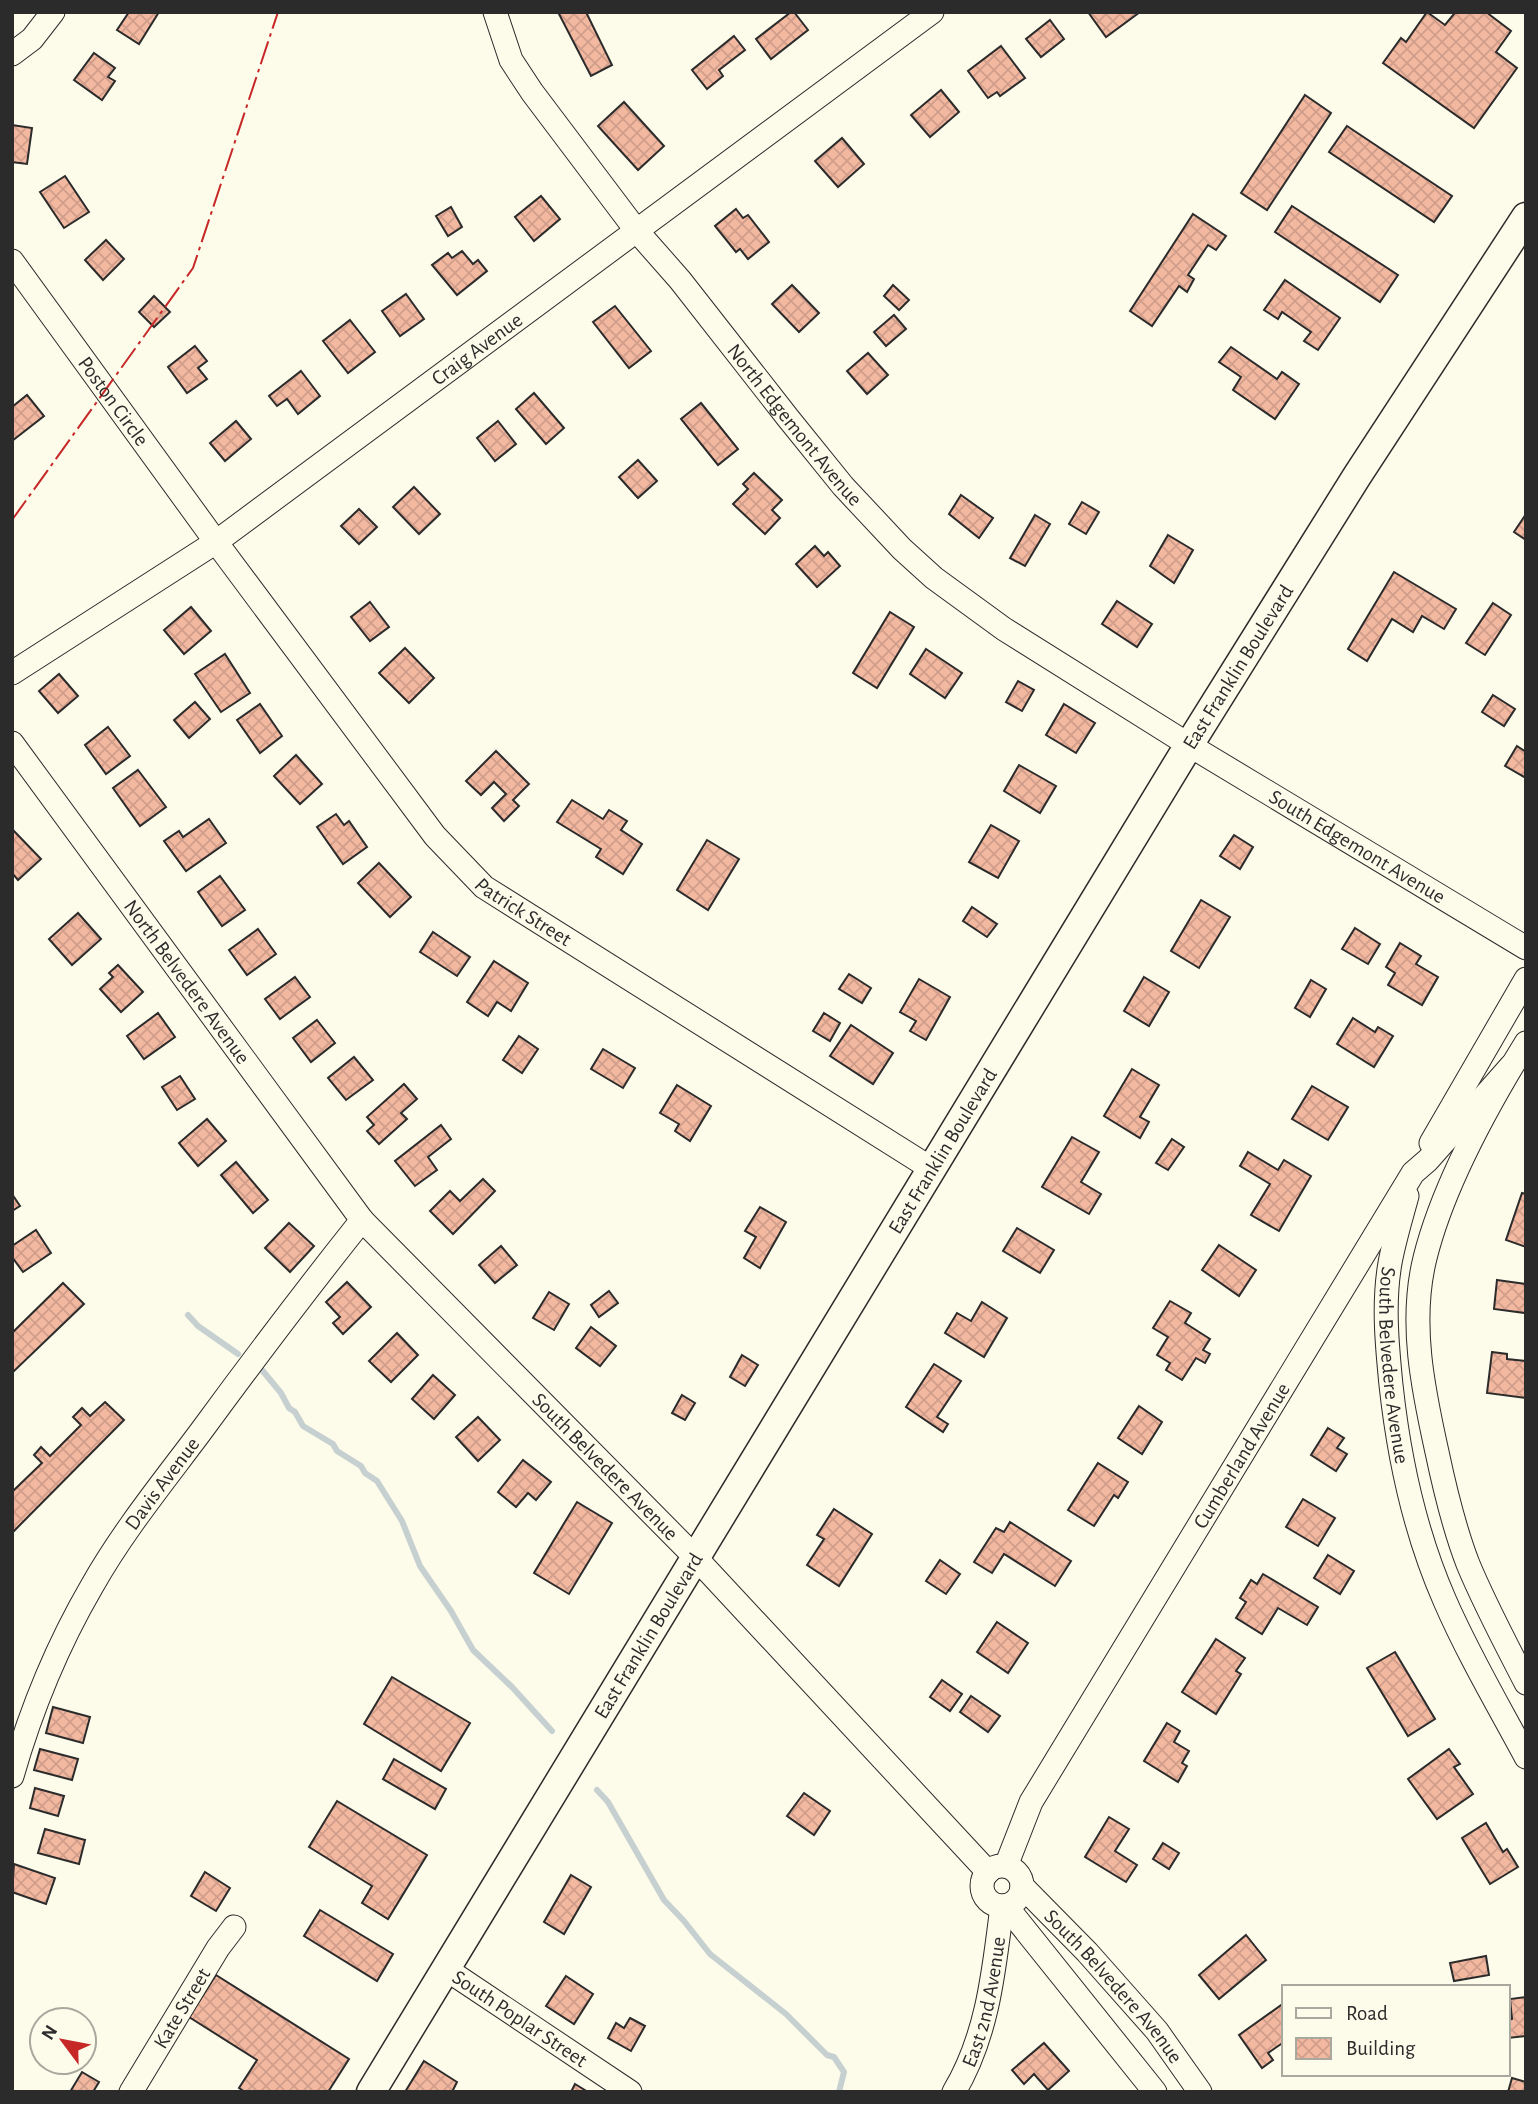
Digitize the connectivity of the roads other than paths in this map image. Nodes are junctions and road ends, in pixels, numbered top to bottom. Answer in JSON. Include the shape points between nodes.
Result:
{"nodes":[{"id":1,"x":53,"y":12,"type":"edge"},
{"id":2,"x":495,"y":12,"type":"edge"},
{"id":3,"x":932,"y":12,"type":"edge"},
{"id":4,"x":12,"y":54,"type":"edge"},
{"id":5,"x":1526,"y":217,"type":"edge"},
{"id":6,"x":636,"y":230,"type":"junction"},
{"id":7,"x":12,"y":261,"type":"edge"},
{"id":8,"x":216,"y":542,"type":"junction"},
{"id":9,"x":12,"y":673,"type":"edge"},
{"id":10,"x":12,"y":743,"type":"edge"},
{"id":11,"x":1189,"y":745,"type":"junction"},
{"id":12,"x":1526,"y":948,"type":"edge"},
{"id":13,"x":1526,"y":979,"type":"edge"},
{"id":14,"x":1526,"y":1043,"type":"edge"},
{"id":15,"x":1511,"y":1066,"type":"junction"},
{"id":16,"x":932,"y":1169,"type":"junction"},
{"id":17,"x":1413,"y":1173,"type":"junction"},
{"id":18,"x":362,"y":1220,"type":"junction"},
{"id":19,"x":695,"y":1558,"type":"junction"},
{"id":20,"x":1526,"y":1684,"type":"edge"},
{"id":21,"x":1526,"y":1756,"type":"edge"},
{"id":22,"x":12,"y":1776,"type":"edge"},
{"id":23,"x":997,"y":1869,"type":"junction"},
{"id":24,"x":1022,"y":1886,"type":"junction"},
{"id":25,"x":1004,"y":1906,"type":"junction"},
{"id":26,"x":234,"y":1927,"type":"dead end"},
{"id":27,"x":446,"y":1969,"type":"junction"},
{"id":28,"x":131,"y":2092,"type":"edge"},
{"id":29,"x":371,"y":2092,"type":"edge"},
{"id":30,"x":630,"y":2092,"type":"edge"},
{"id":31,"x":954,"y":2092,"type":"edge"},
{"id":32,"x":1155,"y":2092,"type":"edge"},
{"id":33,"x":1200,"y":2092,"type":"edge"}],
"edges":[{"from":1,"to":4,"type":"street","via":[[32,39]]},
{"from":2,"to":6,"type":"street","name":"North Edgemont Avenue","via":[[511,60]]},
{"from":3,"to":6,"type":"street","name":"Craig Avenue"},
{"from":5,"to":11,"type":"main road","name":"East Franklin Boulevard"},
{"from":6,"to":8,"type":"street","name":"Craig Avenue"},
{"from":6,"to":11,"type":"street","name":"North Edgemont Avenue","via":[[843,486],[902,549],[1004,629]]},
{"from":7,"to":8,"type":"street","name":"Poston Circle"},
{"from":8,"to":9,"type":"street","name":"Craig Avenue"},
{"from":8,"to":16,"type":"street","name":"Patrick Street","via":[[435,836],[484,887]]},
{"from":10,"to":18,"type":"street","name":"North Belvedere Avenue"},
{"from":11,"to":12,"type":"street","name":"South Edgemont Avenue"},
{"from":11,"to":16,"type":"main road","name":"East Franklin Boulevard"},
{"from":13,"to":17,"type":"street","name":"South Belvedere Avenue"},
{"from":14,"to":15,"type":"street","name":"South Belvedere Avenue"},
{"from":15,"to":17,"type":"street","name":"Cumberland Avenue"},
{"from":15,"to":20,"type":"street","name":"South Belvedere Avenue","via":[[1453,1178],[1425,1258],[1418,1320],[1428,1412],[1457,1534]]},
{"from":16,"to":19,"type":"main road","name":"East Franklin Boulevard"},
{"from":17,"to":21,"type":"street","name":"South Belvedere Avenue","via":[[1390,1264],[1387,1295],[1388,1357],[1406,1481],[1444,1599]]},
{"from":17,"to":23,"type":"street","name":"Cumberland Avenue","via":[[1031,1802]]},
{"from":18,"to":19,"type":"street","name":"South Belvedere Avenue"},
{"from":18,"to":22,"type":"street","name":"Davis Avenue","via":[[134,1522],[92,1586],[41,1689]]},
{"from":19,"to":23,"type":"street","name":"South Belvedere Avenue"},
{"from":19,"to":27,"type":"main road","name":"East Franklin Boulevard"},
{"from":23,"to":24,"type":"street","via":[[1019,1876]]},
{"from":23,"to":25,"type":"street","via":[[982,1883],[985,1895]]},
{"from":24,"to":25,"type":"street","via":[[1017,1899]]},
{"from":24,"to":33,"type":"street","name":"South Belvedere Avenue","via":[[1157,2031]]},
{"from":25,"to":31,"type":"street","name":"East 2nd Avenue","via":[[992,1989],[966,2072]]},
{"from":25,"to":32,"type":"street","name":"South Belvedere Avenue"},
{"from":26,"to":28,"type":"street","name":"Kate Street"},
{"from":27,"to":29,"type":"main road","name":"East Franklin Boulevard"},
{"from":27,"to":30,"type":"street","name":"South Poplar Street"}]}
